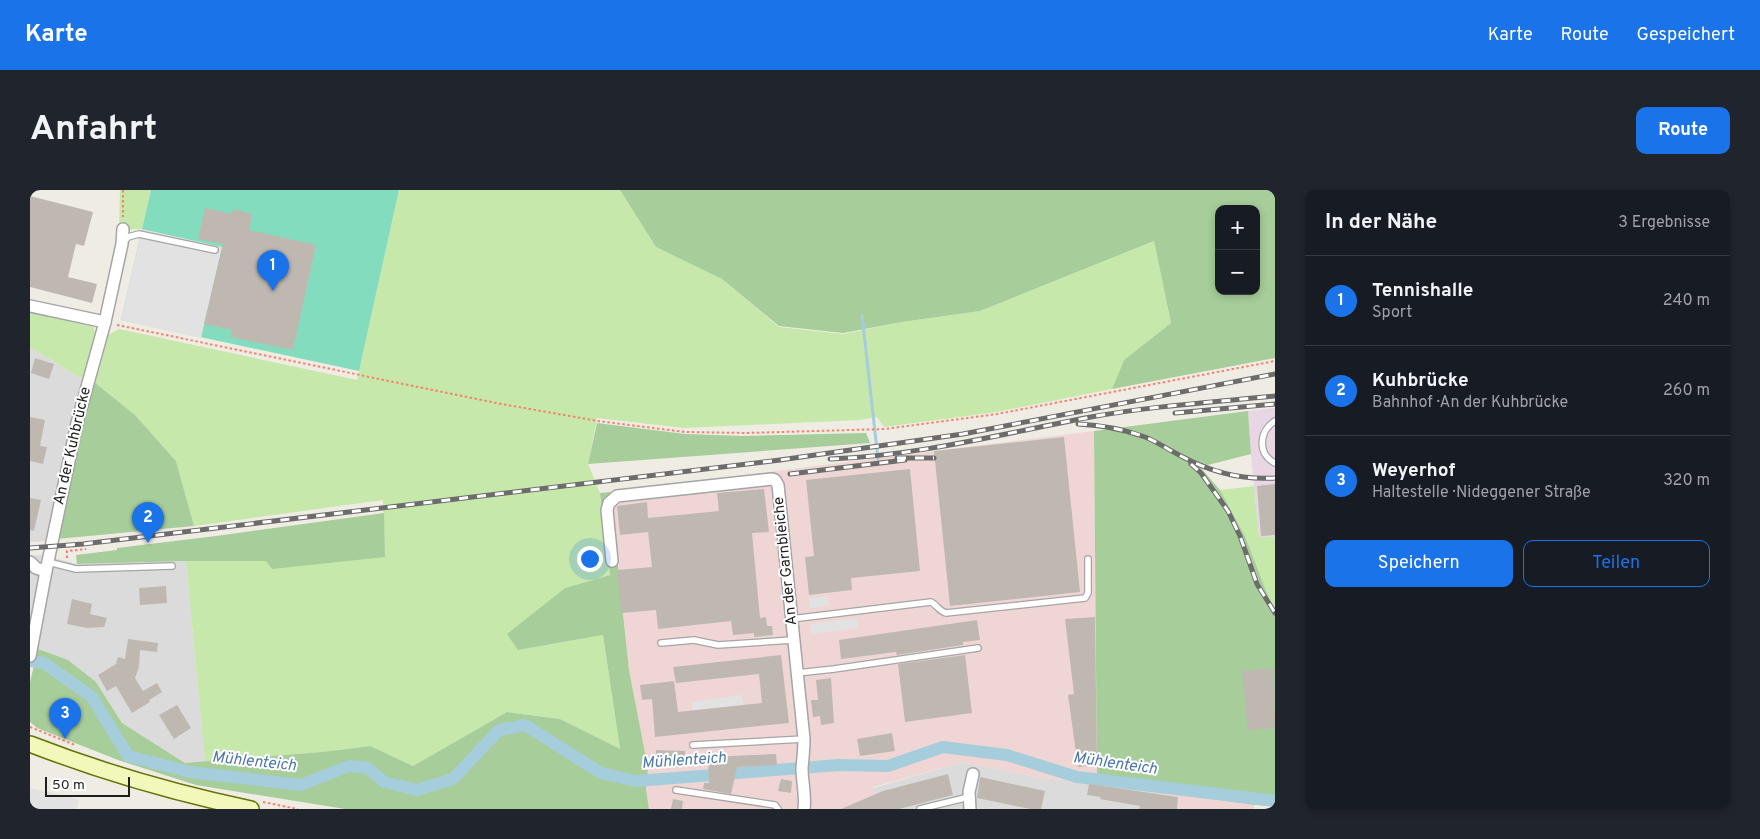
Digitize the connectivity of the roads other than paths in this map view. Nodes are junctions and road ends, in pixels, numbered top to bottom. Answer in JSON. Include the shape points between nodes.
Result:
{"nodes":[{"id":1,"x":123,"y":229,"type":"road end"},
{"id":2,"x":122,"y":244,"type":"junction"},
{"id":3,"x":215,"y":250,"type":"dead end"},
{"id":4,"x":30,"y":306,"type":"edge"},
{"id":5,"x":105,"y":322,"type":"junction"},
{"id":6,"x":1275,"y":421,"type":"edge"},
{"id":7,"x":1275,"y":463,"type":"edge"},
{"id":8,"x":1088,"y":559,"type":"dead end"},
{"id":9,"x":612,"y":561,"type":"dead end"},
{"id":10,"x":30,"y":562,"type":"edge"},
{"id":11,"x":50,"y":566,"type":"junction"},
{"id":12,"x":172,"y":566,"type":"dead end"},
{"id":13,"x":791,"y":619,"type":"junction"},
{"id":14,"x":793,"y":640,"type":"junction"},
{"id":15,"x":661,"y":643,"type":"dead end"},
{"id":16,"x":978,"y":648,"type":"dead end"},
{"id":17,"x":31,"y":651,"type":"edge"},
{"id":18,"x":797,"y":673,"type":"junction"},
{"id":19,"x":804,"y":739,"type":"junction"},
{"id":20,"x":30,"y":744,"type":"edge"},
{"id":21,"x":694,"y":746,"type":"dead end"},
{"id":22,"x":973,"y":774,"type":"dead end"},
{"id":23,"x":676,"y":790,"type":"dead end"},
{"id":24,"x":969,"y":797,"type":"junction"},
{"id":25,"x":250,"y":809,"type":"edge"},
{"id":26,"x":778,"y":809,"type":"edge"},
{"id":27,"x":804,"y":809,"type":"edge"},
{"id":28,"x":920,"y":809,"type":"edge"},
{"id":29,"x":970,"y":809,"type":"edge"}],
"edges":[{"from":1,"to":2,"type":"street","name":"An der Kuhbrücke"},
{"from":2,"to":3,"type":"lane","via":[[128,237],[139,234]]},
{"from":2,"to":5,"type":"street","name":"An der Kuhbrücke"},
{"from":4,"to":5,"type":"street"},
{"from":5,"to":11,"type":"street","name":"An der Kuhbrücke","via":[[77,423]]},
{"from":6,"to":7,"type":"lane","via":[[1263,436],[1262,448],[1267,458]]},
{"from":8,"to":13,"type":"lane","via":[[1088,594],[1085,598],[946,613],[931,602]]},
{"from":9,"to":13,"type":"street","name":"An der Garnbleiche","via":[[607,510],[609,503],[618,496],[772,479],[778,485]]},
{"from":10,"to":11,"type":"street","via":[[36,568]]},
{"from":11,"to":12,"type":"lane","via":[[76,569]]},
{"from":11,"to":17,"type":"street","name":"An der Kuhbrücke"},
{"from":13,"to":14,"type":"street","name":"An der Garnbleiche"},
{"from":14,"to":15,"type":"lane","via":[[718,645],[694,640]]},
{"from":14,"to":18,"type":"street","name":"An der Garnbleiche"},
{"from":16,"to":18,"type":"lane"},
{"from":18,"to":19,"type":"street","name":"An der Garnbleiche"},
{"from":19,"to":21,"type":"lane"},
{"from":19,"to":27,"type":"street","name":"An der Garnbleiche"},
{"from":20,"to":25,"type":"main road","via":[[135,781]]},
{"from":22,"to":24,"type":"street"},
{"from":23,"to":26,"type":"lane","via":[[775,805]]},
{"from":24,"to":28,"type":"lane"},
{"from":24,"to":29,"type":"street"}]}
